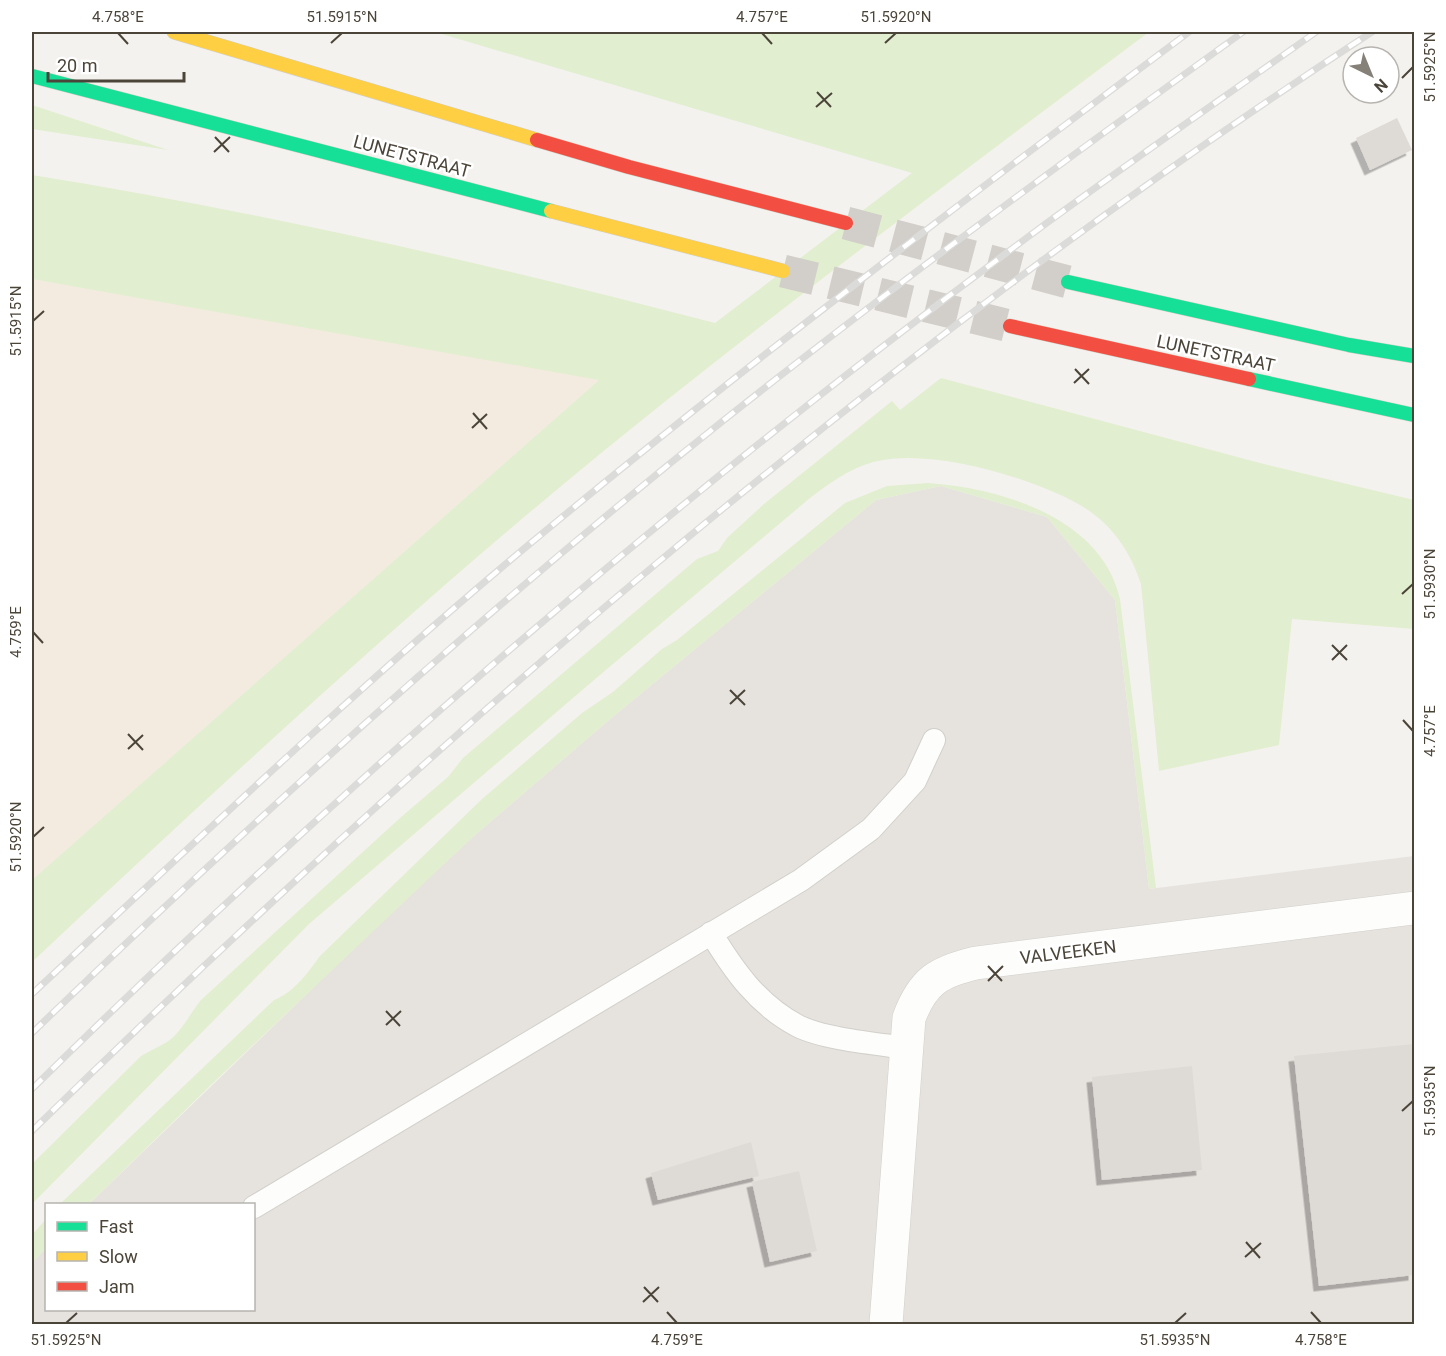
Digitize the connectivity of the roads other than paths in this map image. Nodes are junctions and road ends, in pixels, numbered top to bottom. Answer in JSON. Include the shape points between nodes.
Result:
{"nodes":[{"id":1,"x":174,"y":32,"type":"edge"},
{"id":2,"x":32,"y":76,"type":"edge"},
{"id":3,"x":846,"y":223,"type":"tunnel mouth"},
{"id":4,"x":783,"y":271,"type":"tunnel mouth"},
{"id":5,"x":1068,"y":282,"type":"tunnel mouth"},
{"id":6,"x":1010,"y":326,"type":"tunnel mouth"},
{"id":7,"x":1414,"y":356,"type":"edge"},
{"id":8,"x":1414,"y":415,"type":"edge"},
{"id":9,"x":934,"y":740,"type":"dead end"},
{"id":10,"x":1414,"y":909,"type":"edge"},
{"id":11,"x":711,"y":933,"type":"junction"},
{"id":12,"x":907,"y":1047,"type":"junction"},
{"id":13,"x":255,"y":1206,"type":"edge"},
{"id":14,"x":886,"y":1324,"type":"edge"}],
"edges":[{"from":1,"to":3,"type":"main road","via":[[630,166]]},
{"from":2,"to":4,"type":"main road","name":"LUNETSTRAAT"},
{"from":5,"to":7,"type":"main road","name":"LUNETSTRAAT","via":[[1338,343]]},
{"from":6,"to":8,"type":"main road","name":"LUNETSTRAAT"},
{"from":9,"to":11,"type":"lane","via":[[915,781],[871,829],[801,880]]},
{"from":10,"to":12,"type":"street","name":"VALVEEKEN","via":[[953,968],[931,980],[917,997],[909,1018]]},
{"from":11,"to":12,"type":"lane","via":[[732,968],[758,999],[799,1027],[855,1041]]},
{"from":11,"to":13,"type":"lane"},
{"from":12,"to":14,"type":"street","name":"VALVEEKEN"}]}
